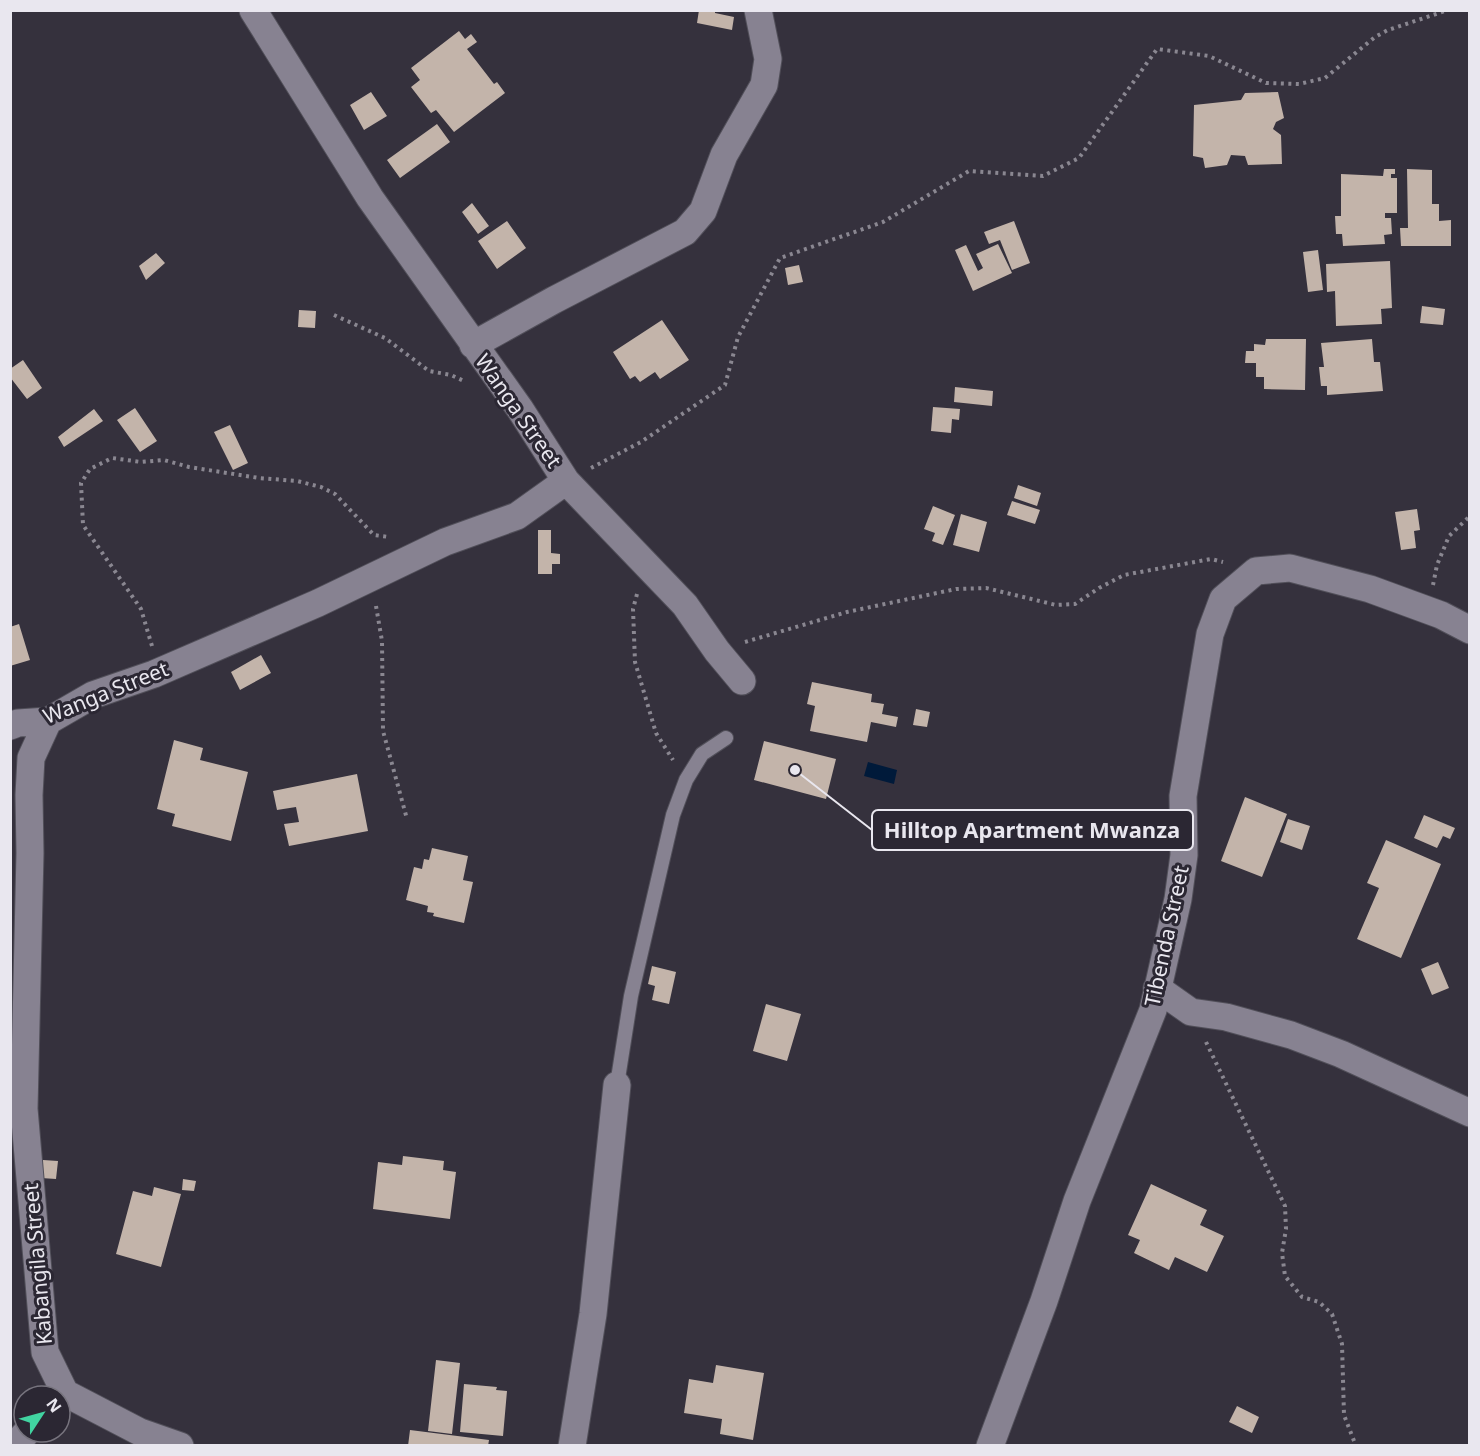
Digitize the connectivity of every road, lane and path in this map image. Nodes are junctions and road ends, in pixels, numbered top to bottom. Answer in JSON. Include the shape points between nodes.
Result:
{"nodes":[{"id":1,"x":253,"y":10,"type":"edge"},
{"id":2,"x":758,"y":10,"type":"edge"},
{"id":3,"x":1448,"y":10,"type":"edge"},
{"id":4,"x":334,"y":315,"type":"dead end"},
{"id":5,"x":473,"y":345,"type":"junction"},
{"id":6,"x":472,"y":385,"type":"dead end"},
{"id":7,"x":566,"y":481,"type":"junction"},
{"id":8,"x":1470,"y":516,"type":"edge"},
{"id":9,"x":397,"y":536,"type":"dead end"},
{"id":10,"x":646,"y":564,"type":"junction"},
{"id":11,"x":1256,"y":571,"type":"junction"},
{"id":12,"x":382,"y":573,"type":"junction"},
{"id":13,"x":1441,"y":615,"type":"junction"},
{"id":14,"x":1470,"y":630,"type":"edge"},
{"id":15,"x":717,"y":651,"type":"junction"},
{"id":16,"x":154,"y":674,"type":"junction"},
{"id":17,"x":742,"y":681,"type":"dead end"},
{"id":18,"x":48,"y":721,"type":"junction"},
{"id":19,"x":10,"y":726,"type":"edge"},
{"id":20,"x":726,"y":738,"type":"dead end"},
{"id":21,"x":686,"y":780,"type":"junction"},
{"id":22,"x":407,"y":819,"type":"dead end"},
{"id":23,"x":1157,"y":988,"type":"junction"},
{"id":24,"x":1191,"y":1012,"type":"junction"},
{"id":25,"x":617,"y":1085,"type":"joint"},
{"id":26,"x":1470,"y":1113,"type":"edge"},
{"id":27,"x":58,"y":1384,"type":"edge"},
{"id":28,"x":72,"y":1400,"type":"edge"},
{"id":29,"x":180,"y":1446,"type":"edge"},
{"id":30,"x":572,"y":1446,"type":"edge"},
{"id":31,"x":990,"y":1446,"type":"edge"},
{"id":32,"x":1356,"y":1446,"type":"edge"}],
"edges":[{"from":1,"to":5,"type":"street","name":"Wanga Street","via":[[370,198]]},
{"from":2,"to":5,"type":"street","via":[[768,59],[764,85],[724,154],[703,211],[685,232]]},
{"from":3,"to":7,"type":"path","via":[[1388,30],[1325,78],[1299,84],[1266,82],[1209,56],[1157,48],[1079,158],[1043,176],[969,171],[883,222],[780,258],[738,337],[725,385],[641,442]]},
{"from":4,"to":6,"type":"path","via":[[385,338],[429,371],[451,375]]},
{"from":5,"to":7,"type":"street","name":"Wanga Street"},
{"from":7,"to":10,"type":"street"},
{"from":7,"to":12,"type":"street","name":"Wanga Street","via":[[518,516],[445,542]]},
{"from":8,"to":13,"type":"path","via":[[1449,536],[1437,565],[1432,592]]},
{"from":9,"to":16,"type":"path","via":[[374,535],[335,494],[297,481],[258,478],[164,460],[112,458],[90,469],[81,483],[83,525],[141,609],[151,637]]},
{"from":10,"to":15,"type":"street","via":[[685,605]]},
{"from":10,"to":21,"type":"path","via":[[633,609],[635,662],[656,733]]},
{"from":11,"to":13,"type":"street","via":[[1290,568],[1370,589]]},
{"from":11,"to":15,"type":"path","via":[[1210,559],[1124,575],[1075,604],[1056,605],[986,588],[956,589],[847,612]]},
{"from":11,"to":23,"type":"street","name":"Tibenda Street","via":[[1223,599],[1210,634],[1183,796],[1184,855],[1178,899]]},
{"from":12,"to":16,"type":"street","name":"Wanga Street"},
{"from":12,"to":22,"type":"path","via":[[376,611],[382,641],[383,731]]},
{"from":13,"to":14,"type":"street"},
{"from":15,"to":17,"type":"street"},
{"from":16,"to":18,"type":"street","name":"Wanga Street","via":[[93,695]]},
{"from":18,"to":19,"type":"street","name":"Wanga Street"},
{"from":18,"to":27,"type":"street","name":"Kabangila Street","via":[[31,758],[24,1109],[45,1352]]},
{"from":20,"to":21,"type":"lane","via":[[702,754]]},
{"from":21,"to":25,"type":"lane","via":[[673,815],[631,996]]},
{"from":23,"to":24,"type":"street"},
{"from":23,"to":31,"type":"street","name":"Tibenda Street","via":[[1153,1010],[1077,1201]]},
{"from":24,"to":26,"type":"street","via":[[1291,1035]]},
{"from":24,"to":32,"type":"path","via":[[1285,1206],[1285,1276],[1302,1296],[1319,1302],[1332,1314],[1342,1344],[1344,1415]]},
{"from":25,"to":30,"type":"street","via":[[593,1314]]},
{"from":28,"to":29,"type":"street","name":"Kabangila Street"}]}
